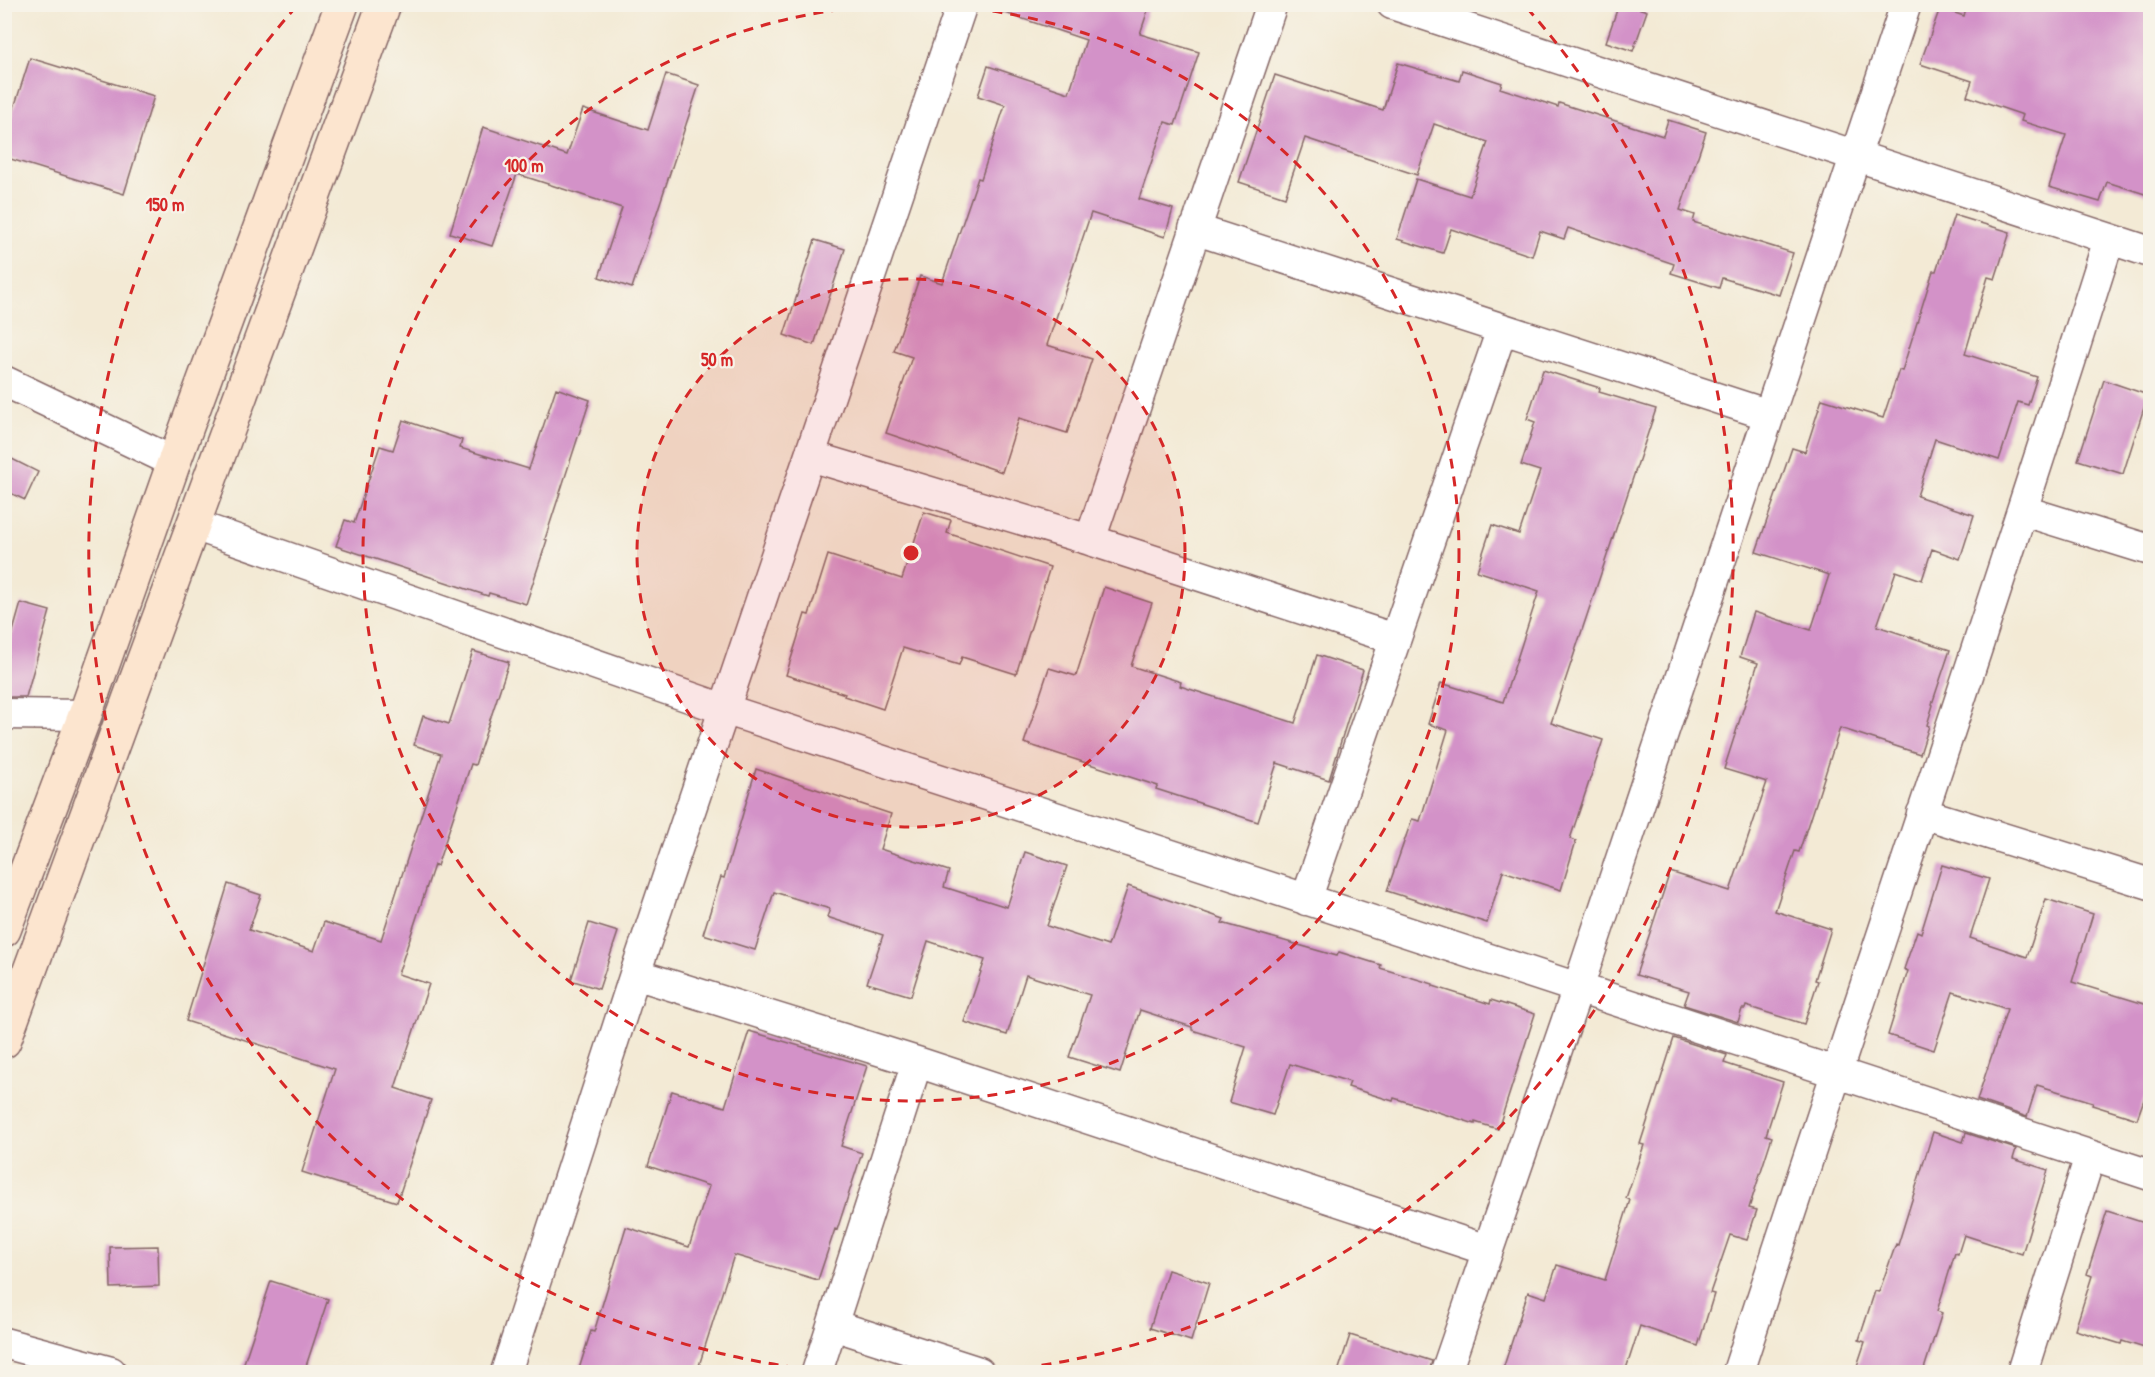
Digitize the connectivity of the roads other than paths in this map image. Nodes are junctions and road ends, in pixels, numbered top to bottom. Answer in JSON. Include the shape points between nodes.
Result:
{"nodes":[{"id":1,"x":342,"y":4,"type":"edge"},
{"id":2,"x":384,"y":4,"type":"edge"},
{"id":3,"x":962,"y":4,"type":"edge"},
{"id":4,"x":1272,"y":4,"type":"edge"},
{"id":5,"x":1392,"y":4,"type":"edge"},
{"id":6,"x":1906,"y":4,"type":"edge"},
{"id":7,"x":1855,"y":156,"type":"junction"},
{"id":8,"x":1194,"y":229,"type":"junction"},
{"id":9,"x":2109,"y":239,"type":"junction"},
{"id":10,"x":2151,"y":252,"type":"edge"},
{"id":11,"x":1502,"y":329,"type":"junction"},
{"id":12,"x":4,"y":381,"type":"edge"},
{"id":13,"x":1769,"y":415,"type":"junction"},
{"id":14,"x":810,"y":456,"type":"junction"},
{"id":15,"x":174,"y":462,"type":"junction"},
{"id":16,"x":2024,"y":510,"type":"junction"},
{"id":17,"x":194,"y":525,"type":"junction"},
{"id":18,"x":1090,"y":540,"type":"junction"},
{"id":19,"x":2151,"y":550,"type":"edge"},
{"id":20,"x":1395,"y":639,"type":"junction"},
{"id":21,"x":724,"y":709,"type":"junction"},
{"id":22,"x":4,"y":714,"type":"edge"},
{"id":23,"x":85,"y":715,"type":"junction"},
{"id":24,"x":1922,"y":813,"type":"junction"},
{"id":25,"x":2151,"y":884,"type":"edge"},
{"id":26,"x":1306,"y":900,"type":"junction"},
{"id":27,"x":4,"y":930,"type":"edge"},
{"id":28,"x":635,"y":974,"type":"junction"},
{"id":29,"x":1578,"y":988,"type":"junction"},
{"id":30,"x":4,"y":1041,"type":"edge"},
{"id":31,"x":917,"y":1062,"type":"junction"},
{"id":32,"x":1835,"y":1073,"type":"junction"},
{"id":33,"x":2090,"y":1156,"type":"junction"},
{"id":34,"x":2151,"y":1175,"type":"edge"},
{"id":35,"x":1487,"y":1250,"type":"junction"},
{"id":36,"x":833,"y":1325,"type":"junction"},
{"id":37,"x":4,"y":1343,"type":"edge"},
{"id":38,"x":111,"y":1372,"type":"edge"},
{"id":39,"x":506,"y":1372,"type":"edge"},
{"id":40,"x":817,"y":1372,"type":"edge"},
{"id":41,"x":979,"y":1372,"type":"edge"},
{"id":42,"x":1446,"y":1372,"type":"edge"},
{"id":43,"x":1738,"y":1372,"type":"edge"},
{"id":44,"x":2022,"y":1372,"type":"edge"}],
"edges":[{"from":1,"to":15,"type":"main road"},
{"from":2,"to":17,"type":"main road"},
{"from":3,"to":14,"type":"street"},
{"from":4,"to":8,"type":"street"},
{"from":5,"to":7,"type":"street"},
{"from":6,"to":7,"type":"street"},
{"from":7,"to":9,"type":"street"},
{"from":7,"to":13,"type":"street"},
{"from":8,"to":11,"type":"street"},
{"from":8,"to":18,"type":"street"},
{"from":9,"to":10,"type":"street"},
{"from":9,"to":16,"type":"street"},
{"from":11,"to":13,"type":"street"},
{"from":11,"to":20,"type":"street"},
{"from":12,"to":15,"type":"street"},
{"from":13,"to":29,"type":"street"},
{"from":14,"to":18,"type":"street"},
{"from":14,"to":21,"type":"street"},
{"from":15,"to":23,"type":"main road"},
{"from":16,"to":19,"type":"street"},
{"from":16,"to":24,"type":"street"},
{"from":17,"to":21,"type":"street"},
{"from":17,"to":30,"type":"main road"},
{"from":18,"to":20,"type":"street"},
{"from":20,"to":26,"type":"street"},
{"from":21,"to":26,"type":"street"},
{"from":21,"to":28,"type":"street"},
{"from":22,"to":23,"type":"street"},
{"from":23,"to":27,"type":"main road"},
{"from":24,"to":25,"type":"street"},
{"from":24,"to":32,"type":"street"},
{"from":26,"to":29,"type":"street"},
{"from":28,"to":31,"type":"street"},
{"from":28,"to":39,"type":"street"},
{"from":29,"to":32,"type":"street"},
{"from":29,"to":35,"type":"street"},
{"from":31,"to":35,"type":"street"},
{"from":31,"to":36,"type":"street"},
{"from":32,"to":33,"type":"street"},
{"from":32,"to":43,"type":"street"},
{"from":33,"to":34,"type":"street"},
{"from":33,"to":44,"type":"street"},
{"from":35,"to":42,"type":"street"},
{"from":36,"to":40,"type":"street"},
{"from":36,"to":41,"type":"street"},
{"from":37,"to":38,"type":"street"}]}
